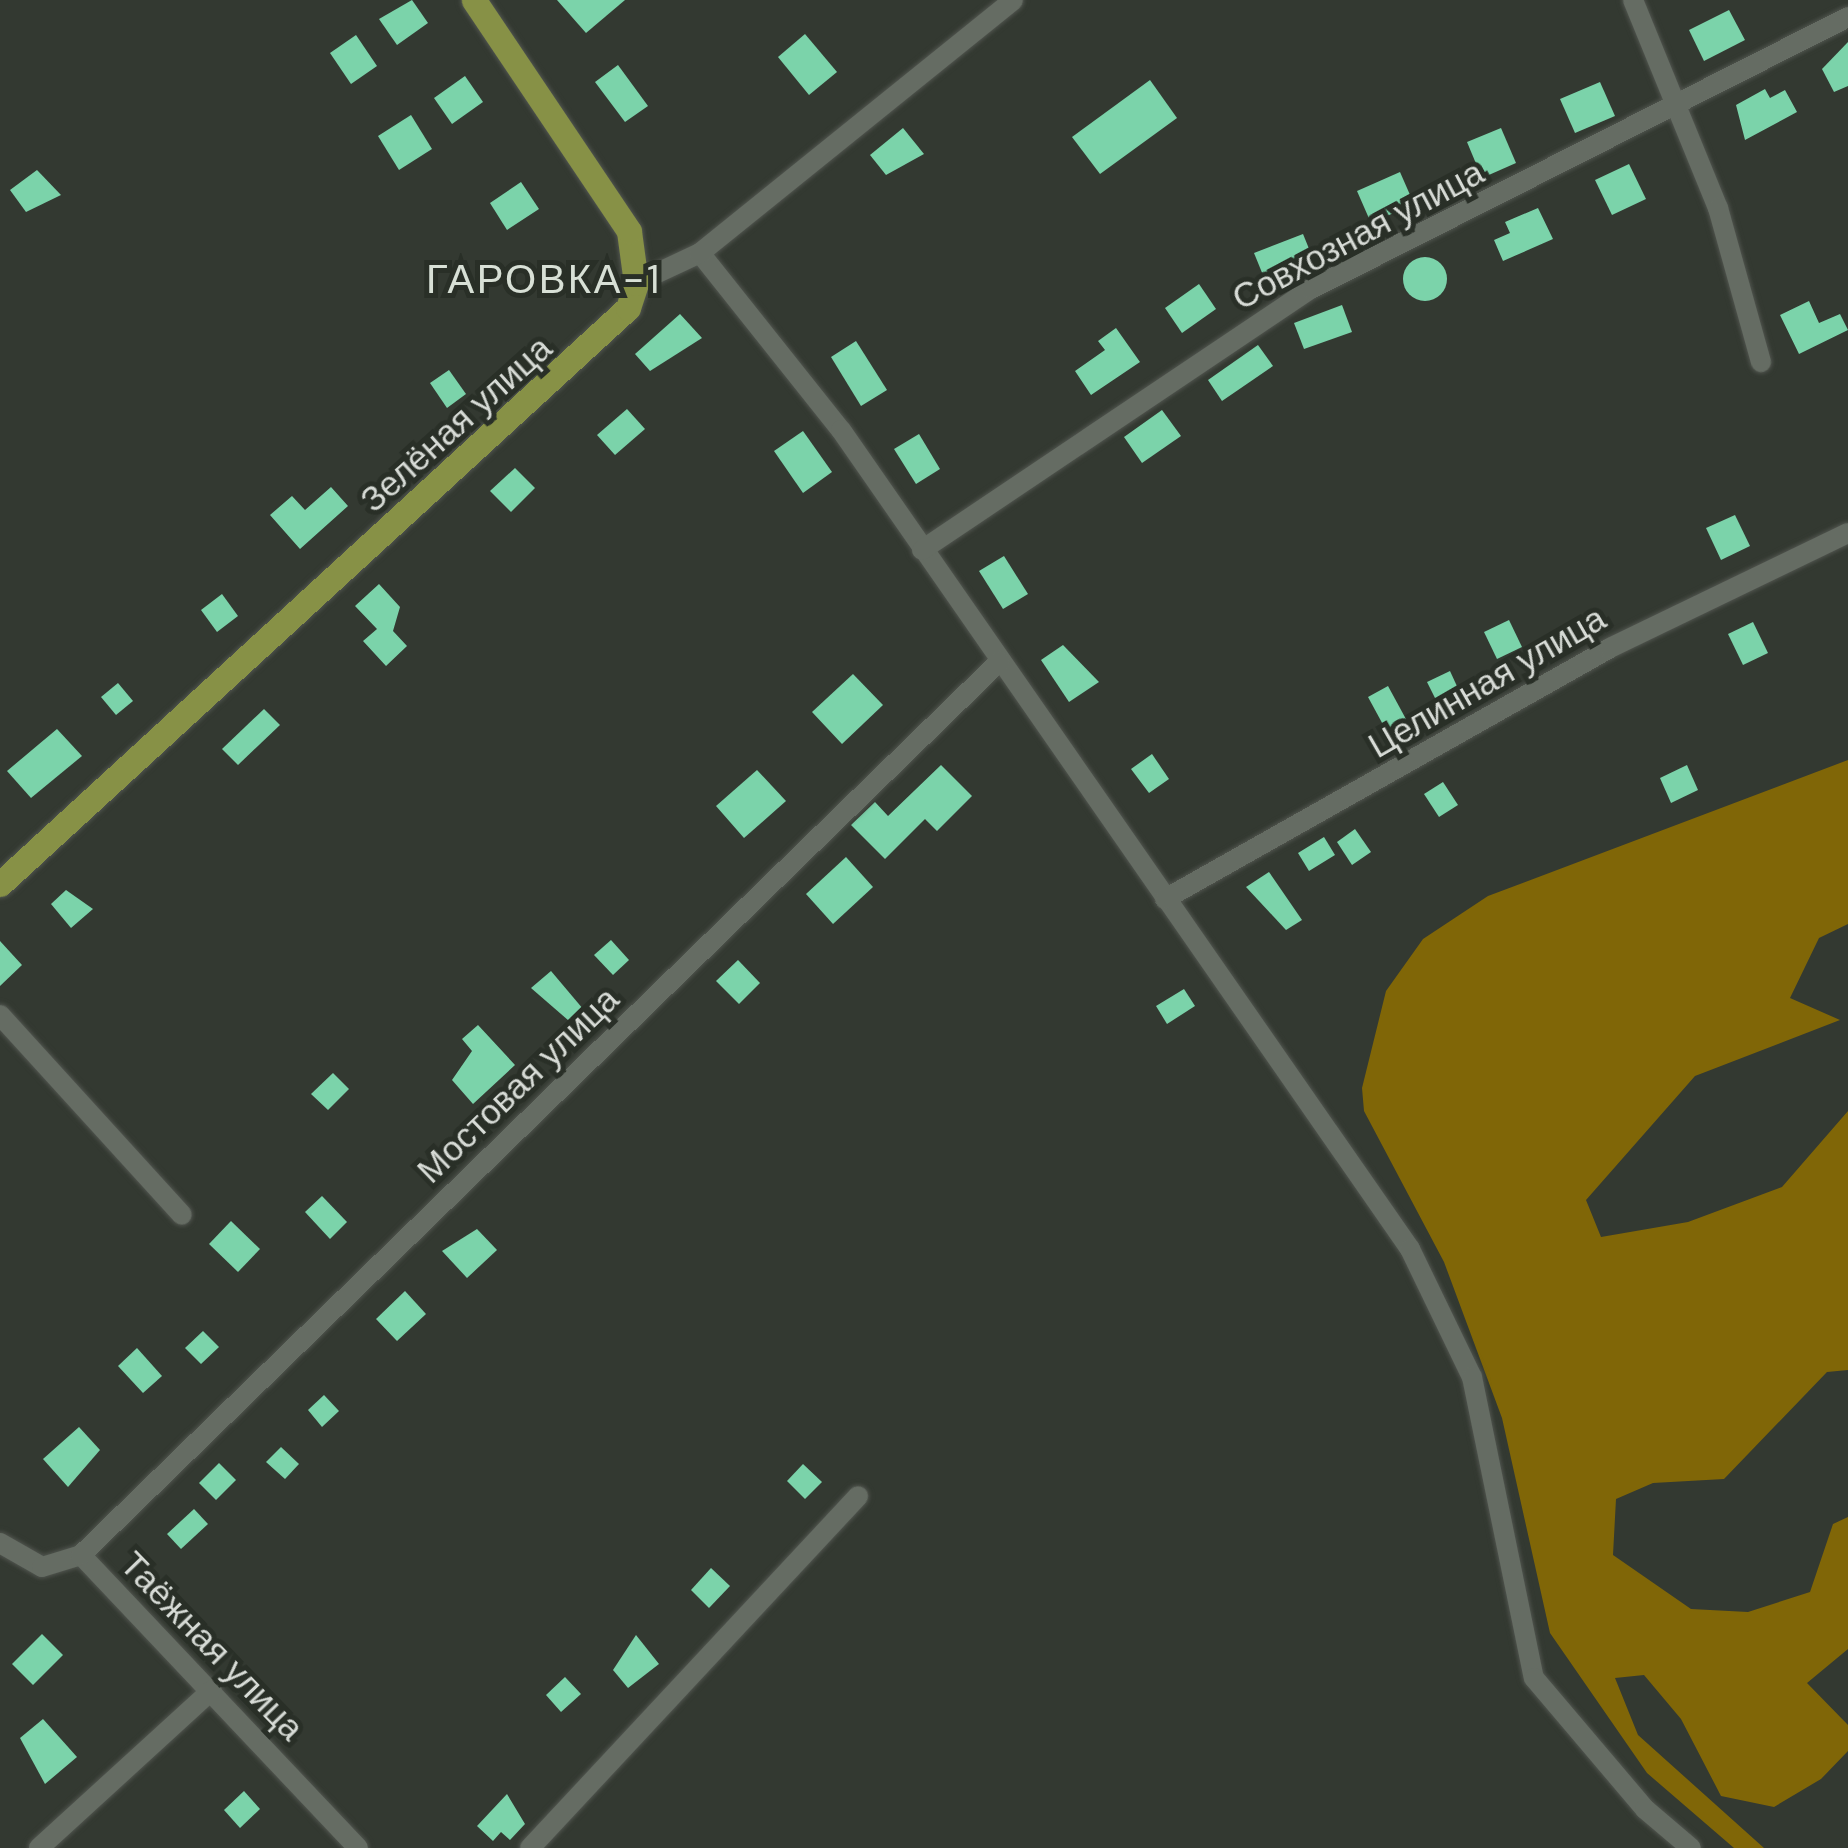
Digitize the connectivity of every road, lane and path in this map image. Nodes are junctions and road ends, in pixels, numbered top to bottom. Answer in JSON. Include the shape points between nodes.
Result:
{"nodes":[{"id":1,"x":474,"y":0,"type":"edge"},
{"id":2,"x":1013,"y":0,"type":"edge"},
{"id":3,"x":1633,"y":0,"type":"edge"},
{"id":4,"x":1848,"y":17,"type":"edge"},
{"id":5,"x":1674,"y":111,"type":"junction"},
{"id":6,"x":700,"y":254,"type":"junction"},
{"id":7,"x":636,"y":283,"type":"junction"},
{"id":8,"x":1761,"y":362,"type":"dead end"},
{"id":9,"x":1848,"y":533,"type":"edge"},
{"id":10,"x":922,"y":550,"type":"junction"},
{"id":11,"x":1000,"y":661,"type":"junction"},
{"id":12,"x":0,"y":884,"type":"edge"},
{"id":13,"x":1164,"y":899,"type":"junction"},
{"id":14,"x":0,"y":1015,"type":"edge"},
{"id":15,"x":182,"y":1215,"type":"dead end"},
{"id":16,"x":858,"y":1496,"type":"dead end"},
{"id":17,"x":0,"y":1543,"type":"edge"},
{"id":18,"x":81,"y":1555,"type":"junction"},
{"id":19,"x":212,"y":1690,"type":"junction"},
{"id":20,"x":39,"y":1848,"type":"edge"},
{"id":21,"x":358,"y":1848,"type":"edge"},
{"id":22,"x":530,"y":1848,"type":"edge"},
{"id":23,"x":1691,"y":1848,"type":"edge"}],
"edges":[{"from":1,"to":7,"type":"main road","via":[[609,196],[629,231]]},
{"from":2,"to":6,"type":"street"},
{"from":3,"to":5,"type":"street"},
{"from":4,"to":5,"type":"street","name":"Совхозная улица"},
{"from":5,"to":8,"type":"street","via":[[1718,208]]},
{"from":5,"to":10,"type":"street","name":"Совхозная улица","via":[[1265,316]]},
{"from":6,"to":7,"type":"street"},
{"from":6,"to":10,"type":"street","via":[[774,341]]},
{"from":7,"to":12,"type":"main road","name":"Зелёная улица","via":[[606,336]]},
{"from":9,"to":13,"type":"street","name":"Целинная улица","via":[[1610,648]]},
{"from":10,"to":11,"type":"street"},
{"from":11,"to":13,"type":"street"},
{"from":11,"to":18,"type":"street","name":"Мостовая улица"},
{"from":13,"to":23,"type":"street","via":[[1410,1249],[1472,1377],[1534,1678],[1645,1809]]},
{"from":14,"to":15,"type":"street"},
{"from":16,"to":22,"type":"street"},
{"from":17,"to":18,"type":"street","name":"Таёжная улица","via":[[42,1568]]},
{"from":18,"to":19,"type":"street","name":"Таёжная улица"},
{"from":19,"to":20,"type":"street"},
{"from":19,"to":21,"type":"street","name":"Таёжная улица"}]}
